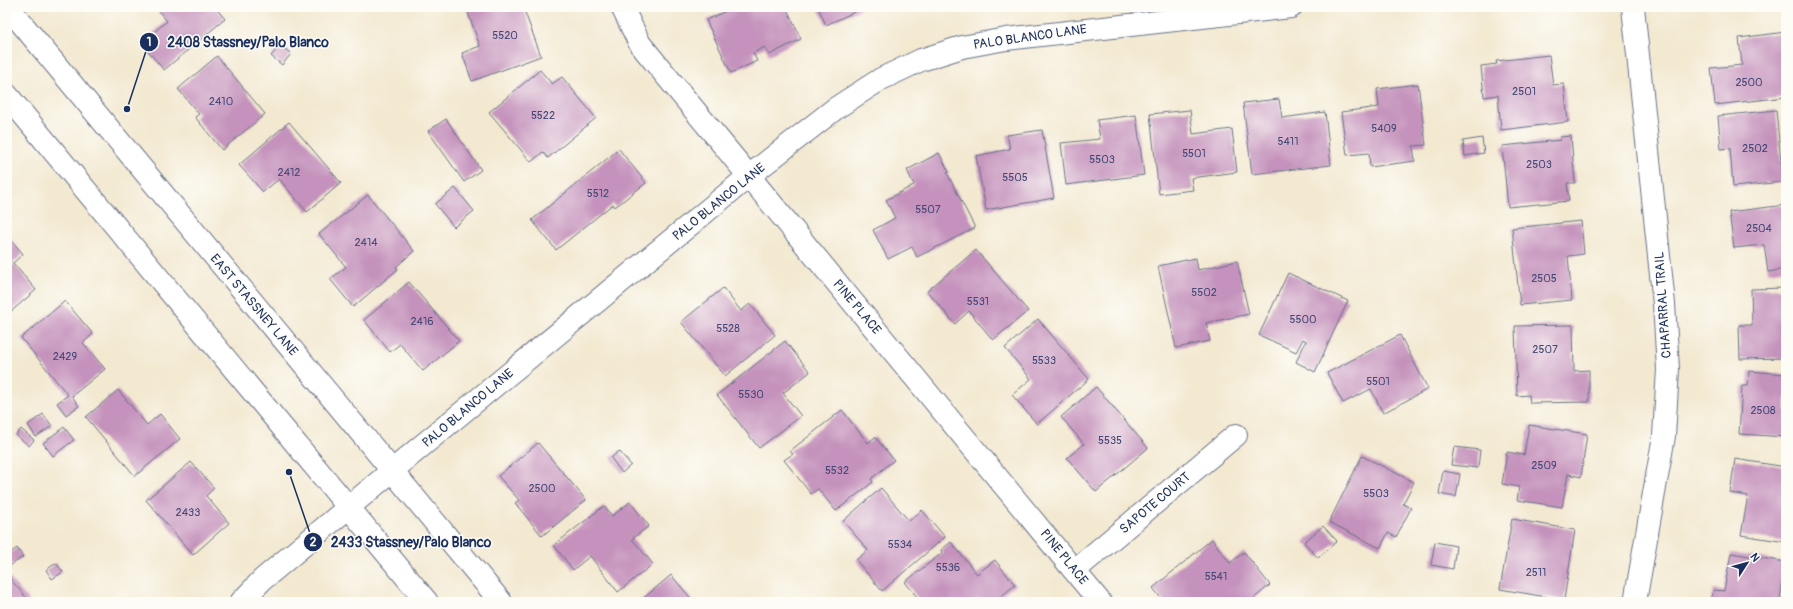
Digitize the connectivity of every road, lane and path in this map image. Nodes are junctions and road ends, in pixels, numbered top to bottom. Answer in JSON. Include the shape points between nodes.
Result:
{"nodes":[{"id":1,"x":8,"y":7,"type":"edge"},
{"id":2,"x":622,"y":7,"type":"edge"},
{"id":3,"x":1291,"y":7,"type":"edge"},
{"id":4,"x":1633,"y":7,"type":"edge"},
{"id":5,"x":7,"y":95,"type":"edge"},
{"id":6,"x":749,"y":176,"type":"junction"},
{"id":7,"x":1236,"y":435,"type":"dead end"},
{"id":8,"x":392,"y":471,"type":"junction"},
{"id":9,"x":349,"y":508,"type":"junction"},
{"id":10,"x":1074,"y":570,"type":"junction"},
{"id":11,"x":241,"y":602,"type":"edge"},
{"id":12,"x":427,"y":602,"type":"edge"},
{"id":13,"x":501,"y":602,"type":"edge"},
{"id":14,"x":1100,"y":602,"type":"edge"},
{"id":15,"x":1635,"y":602,"type":"edge"}],
"edges":[{"from":1,"to":8,"type":"street","name":"EAST STASSNEY LANE"},
{"from":2,"to":6,"type":"street","name":"PINE PLACE","via":[[640,44]]},
{"from":3,"to":6,"type":"street","name":"PALO BLANCO LANE","via":[[1006,38],[962,47],[921,60],[881,79],[836,108]]},
{"from":4,"to":15,"type":"street","name":"CHAPARRAL TRAIL","via":[[1664,304],[1668,369],[1664,436]]},
{"from":5,"to":9,"type":"street"},
{"from":6,"to":8,"type":"street","name":"PALO BLANCO LANE"},
{"from":6,"to":10,"type":"street","name":"PINE PLACE"},
{"from":7,"to":10,"type":"street","name":"SAPOTE COURT"},
{"from":8,"to":9,"type":"street","name":"PALO BLANCO LANE"},
{"from":8,"to":13,"type":"street","name":"EAST STASSNEY LANE"},
{"from":9,"to":11,"type":"street","name":"PALO BLANCO LANE","via":[[262,580]]},
{"from":9,"to":12,"type":"street"},
{"from":10,"to":14,"type":"street","name":"PINE PLACE"}]}
